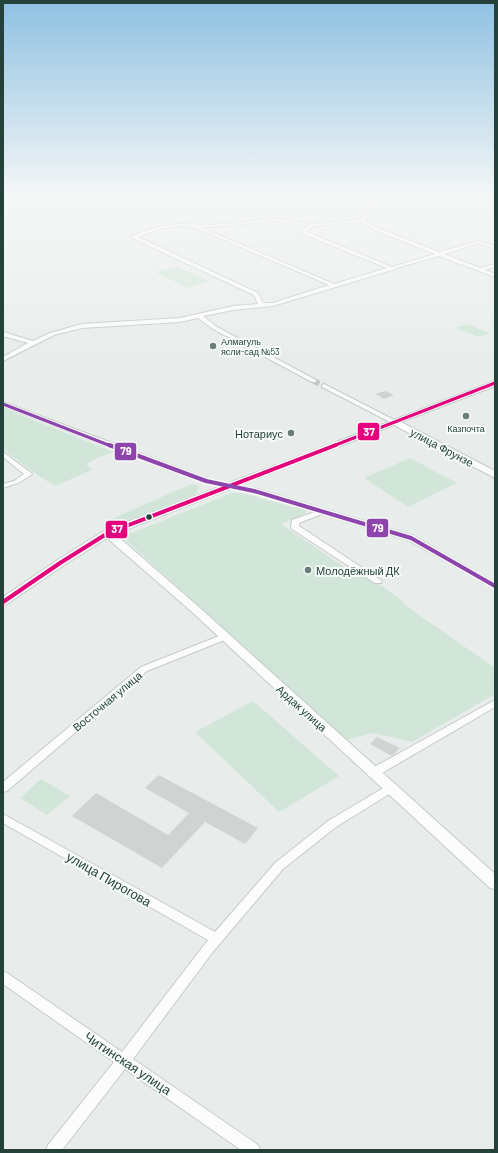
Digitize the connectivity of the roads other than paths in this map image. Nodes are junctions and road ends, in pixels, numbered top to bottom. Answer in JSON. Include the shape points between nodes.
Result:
{"nodes":[{"id":1,"x":164,"y":251,"type":"edge"},
{"id":2,"x":251,"y":251,"type":"edge"},
{"id":3,"x":350,"y":251,"type":"edge"},
{"id":4,"x":432,"y":251,"type":"edge"},
{"id":5,"x":450,"y":251,"type":"edge"},
{"id":6,"x":440,"y":254,"type":"junction"},
{"id":7,"x":495,"y":265,"type":"edge"},
{"id":8,"x":394,"y":268,"type":"junction"},
{"id":9,"x":480,"y":270,"type":"junction"},
{"id":10,"x":495,"y":276,"type":"edge"},
{"id":11,"x":335,"y":286,"type":"junction"},
{"id":12,"x":261,"y":305,"type":"junction"},
{"id":13,"x":199,"y":316,"type":"junction"},
{"id":14,"x":3,"y":334,"type":"edge"},
{"id":15,"x":33,"y":343,"type":"junction"},
{"id":16,"x":3,"y":359,"type":"edge"},
{"id":17,"x":314,"y":381,"type":"tunnel mouth"},
{"id":18,"x":495,"y":383,"type":"edge"},
{"id":19,"x":324,"y":386,"type":"tunnel mouth"},
{"id":20,"x":3,"y":404,"type":"edge"},
{"id":21,"x":394,"y":422,"type":"junction"},
{"id":22,"x":3,"y":454,"type":"edge"},
{"id":23,"x":495,"y":475,"type":"edge"},
{"id":24,"x":3,"y":486,"type":"edge"},
{"id":25,"x":232,"y":486,"type":"junction"},
{"id":26,"x":320,"y":512,"type":"junction"},
{"id":27,"x":108,"y":533,"type":"junction"},
{"id":28,"x":378,"y":581,"type":"dead end"},
{"id":29,"x":495,"y":586,"type":"edge"},
{"id":30,"x":3,"y":602,"type":"edge"},
{"id":31,"x":224,"y":637,"type":"junction"},
{"id":32,"x":495,"y":703,"type":"edge"},
{"id":33,"x":373,"y":773,"type":"junction"},
{"id":34,"x":3,"y":788,"type":"edge"},
{"id":35,"x":390,"y":788,"type":"junction"},
{"id":36,"x":3,"y":818,"type":"edge"},
{"id":37,"x":495,"y":883,"type":"edge"},
{"id":38,"x":216,"y":939,"type":"junction"},
{"id":39,"x":3,"y":977,"type":"edge"},
{"id":40,"x":124,"y":1060,"type":"junction"},
{"id":41,"x":53,"y":1150,"type":"edge"},
{"id":42,"x":252,"y":1150,"type":"edge"}],
"edges":[{"from":1,"to":12,"type":"street","via":[[256,294]]},
{"from":2,"to":11,"type":"street"},
{"from":3,"to":8,"type":"street"},
{"from":4,"to":6,"type":"street"},
{"from":5,"to":6,"type":"street"},
{"from":6,"to":8,"type":"street"},
{"from":6,"to":9,"type":"street"},
{"from":7,"to":9,"type":"street"},
{"from":8,"to":11,"type":"street"},
{"from":9,"to":10,"type":"street"},
{"from":11,"to":12,"type":"street","via":[[273,304]]},
{"from":12,"to":13,"type":"street"},
{"from":13,"to":15,"type":"street","via":[[180,320],[82,326],[52,334]]},
{"from":13,"to":17,"type":"street","via":[[215,328]]},
{"from":14,"to":15,"type":"street"},
{"from":15,"to":16,"type":"street"},
{"from":18,"to":21,"type":"main road"},
{"from":19,"to":21,"type":"street","name":"улица Фрунзе"},
{"from":20,"to":25,"type":"street","via":[[206,482]]},
{"from":21,"to":23,"type":"main road","name":"улица Фрунзе"},
{"from":21,"to":25,"type":"main road"},
{"from":22,"to":24,"type":"street","via":[[30,474]]},
{"from":25,"to":26,"type":"street"},
{"from":25,"to":27,"type":"main road"},
{"from":26,"to":28,"type":"street","via":[[295,522],[295,527]]},
{"from":26,"to":29,"type":"street","via":[[411,538]]},
{"from":27,"to":30,"type":"main road"},
{"from":27,"to":31,"type":"main road","name":"Ардак улица"},
{"from":31,"to":33,"type":"main road","name":"Ардак улица"},
{"from":31,"to":34,"type":"street","name":"Восточная улица","via":[[144,669]]},
{"from":32,"to":33,"type":"street"},
{"from":33,"to":35,"type":"main road","name":"Ардак улица"},
{"from":35,"to":37,"type":"main road","name":"Ардак улица"},
{"from":35,"to":38,"type":"street","via":[[332,824],[279,866]]},
{"from":36,"to":38,"type":"street","name":"улица Пирогова"},
{"from":38,"to":40,"type":"street"},
{"from":39,"to":40,"type":"street","name":"Читинская улица"},
{"from":40,"to":41,"type":"street"},
{"from":40,"to":42,"type":"street","name":"Читинская улица"}]}
